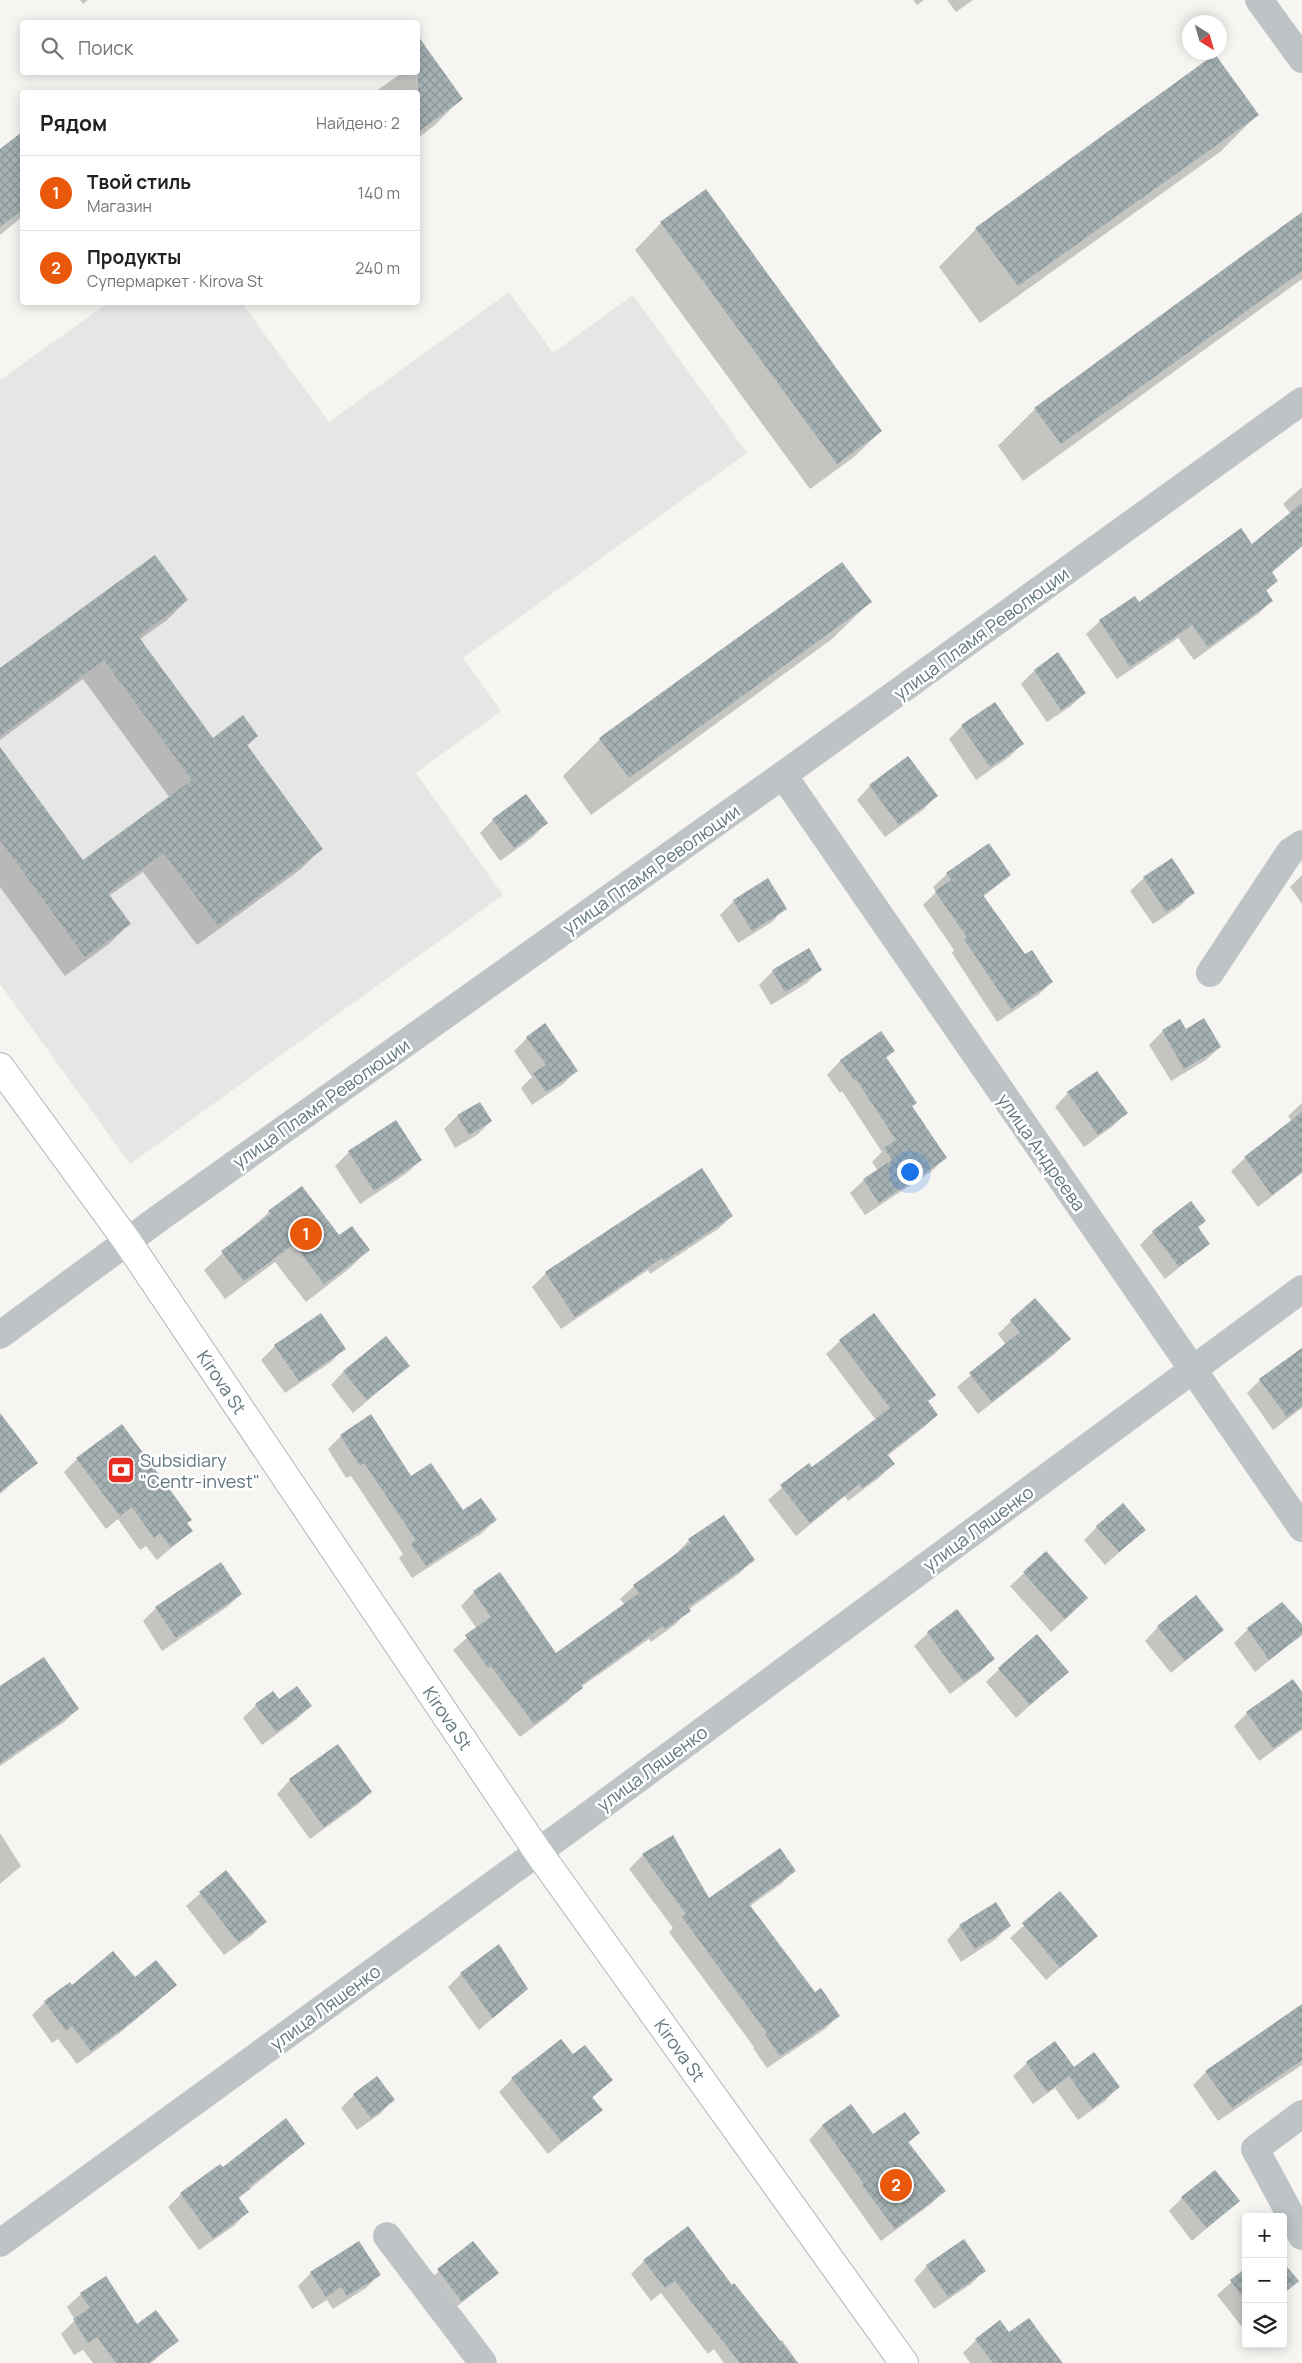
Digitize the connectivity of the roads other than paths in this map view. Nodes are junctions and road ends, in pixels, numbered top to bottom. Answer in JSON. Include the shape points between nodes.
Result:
{"nodes":[{"id":1,"x":1259,"y":0,"type":"edge"},
{"id":2,"x":1302,"y":59,"type":"edge"},
{"id":3,"x":1302,"y":401,"type":"edge"},
{"id":4,"x":782,"y":775,"type":"junction"},
{"id":5,"x":1302,"y":844,"type":"edge"},
{"id":6,"x":1210,"y":972,"type":"dead end"},
{"id":7,"x":0,"y":1067,"type":"edge"},
{"id":8,"x":127,"y":1241,"type":"junction"},
{"id":9,"x":1302,"y":1289,"type":"edge"},
{"id":10,"x":0,"y":1335,"type":"edge"},
{"id":11,"x":1192,"y":1370,"type":"junction"},
{"id":12,"x":1302,"y":1528,"type":"edge"},
{"id":13,"x":538,"y":1852,"type":"junction"},
{"id":14,"x":1302,"y":2114,"type":"edge"},
{"id":15,"x":387,"y":2236,"type":"dead end"},
{"id":16,"x":1302,"y":2236,"type":"edge"},
{"id":17,"x":0,"y":2244,"type":"edge"},
{"id":18,"x":482,"y":2363,"type":"edge"},
{"id":19,"x":904,"y":2363,"type":"edge"}],
"edges":[{"from":1,"to":2,"type":"street"},
{"from":3,"to":4,"type":"street","name":"улица Пламя Революции"},
{"from":4,"to":8,"type":"street","name":"улица Пламя Революции"},
{"from":4,"to":11,"type":"street","name":"улица Андреева"},
{"from":5,"to":6,"type":"street","via":[[1290,852]]},
{"from":7,"to":8,"type":"main road","name":"Kirova St"},
{"from":8,"to":10,"type":"street","name":"улица Пламя Революции"},
{"from":8,"to":13,"type":"main road","name":"Kirova St"},
{"from":9,"to":11,"type":"street","name":"улица Ляшенко"},
{"from":11,"to":12,"type":"street","name":"улица Андреева"},
{"from":11,"to":13,"type":"street","name":"улица Ляшенко"},
{"from":13,"to":17,"type":"street","name":"улица Ляшенко"},
{"from":13,"to":19,"type":"main road","name":"Kirova St"},
{"from":14,"to":16,"type":"street","via":[[1255,2149]]},
{"from":15,"to":18,"type":"street"}]}
